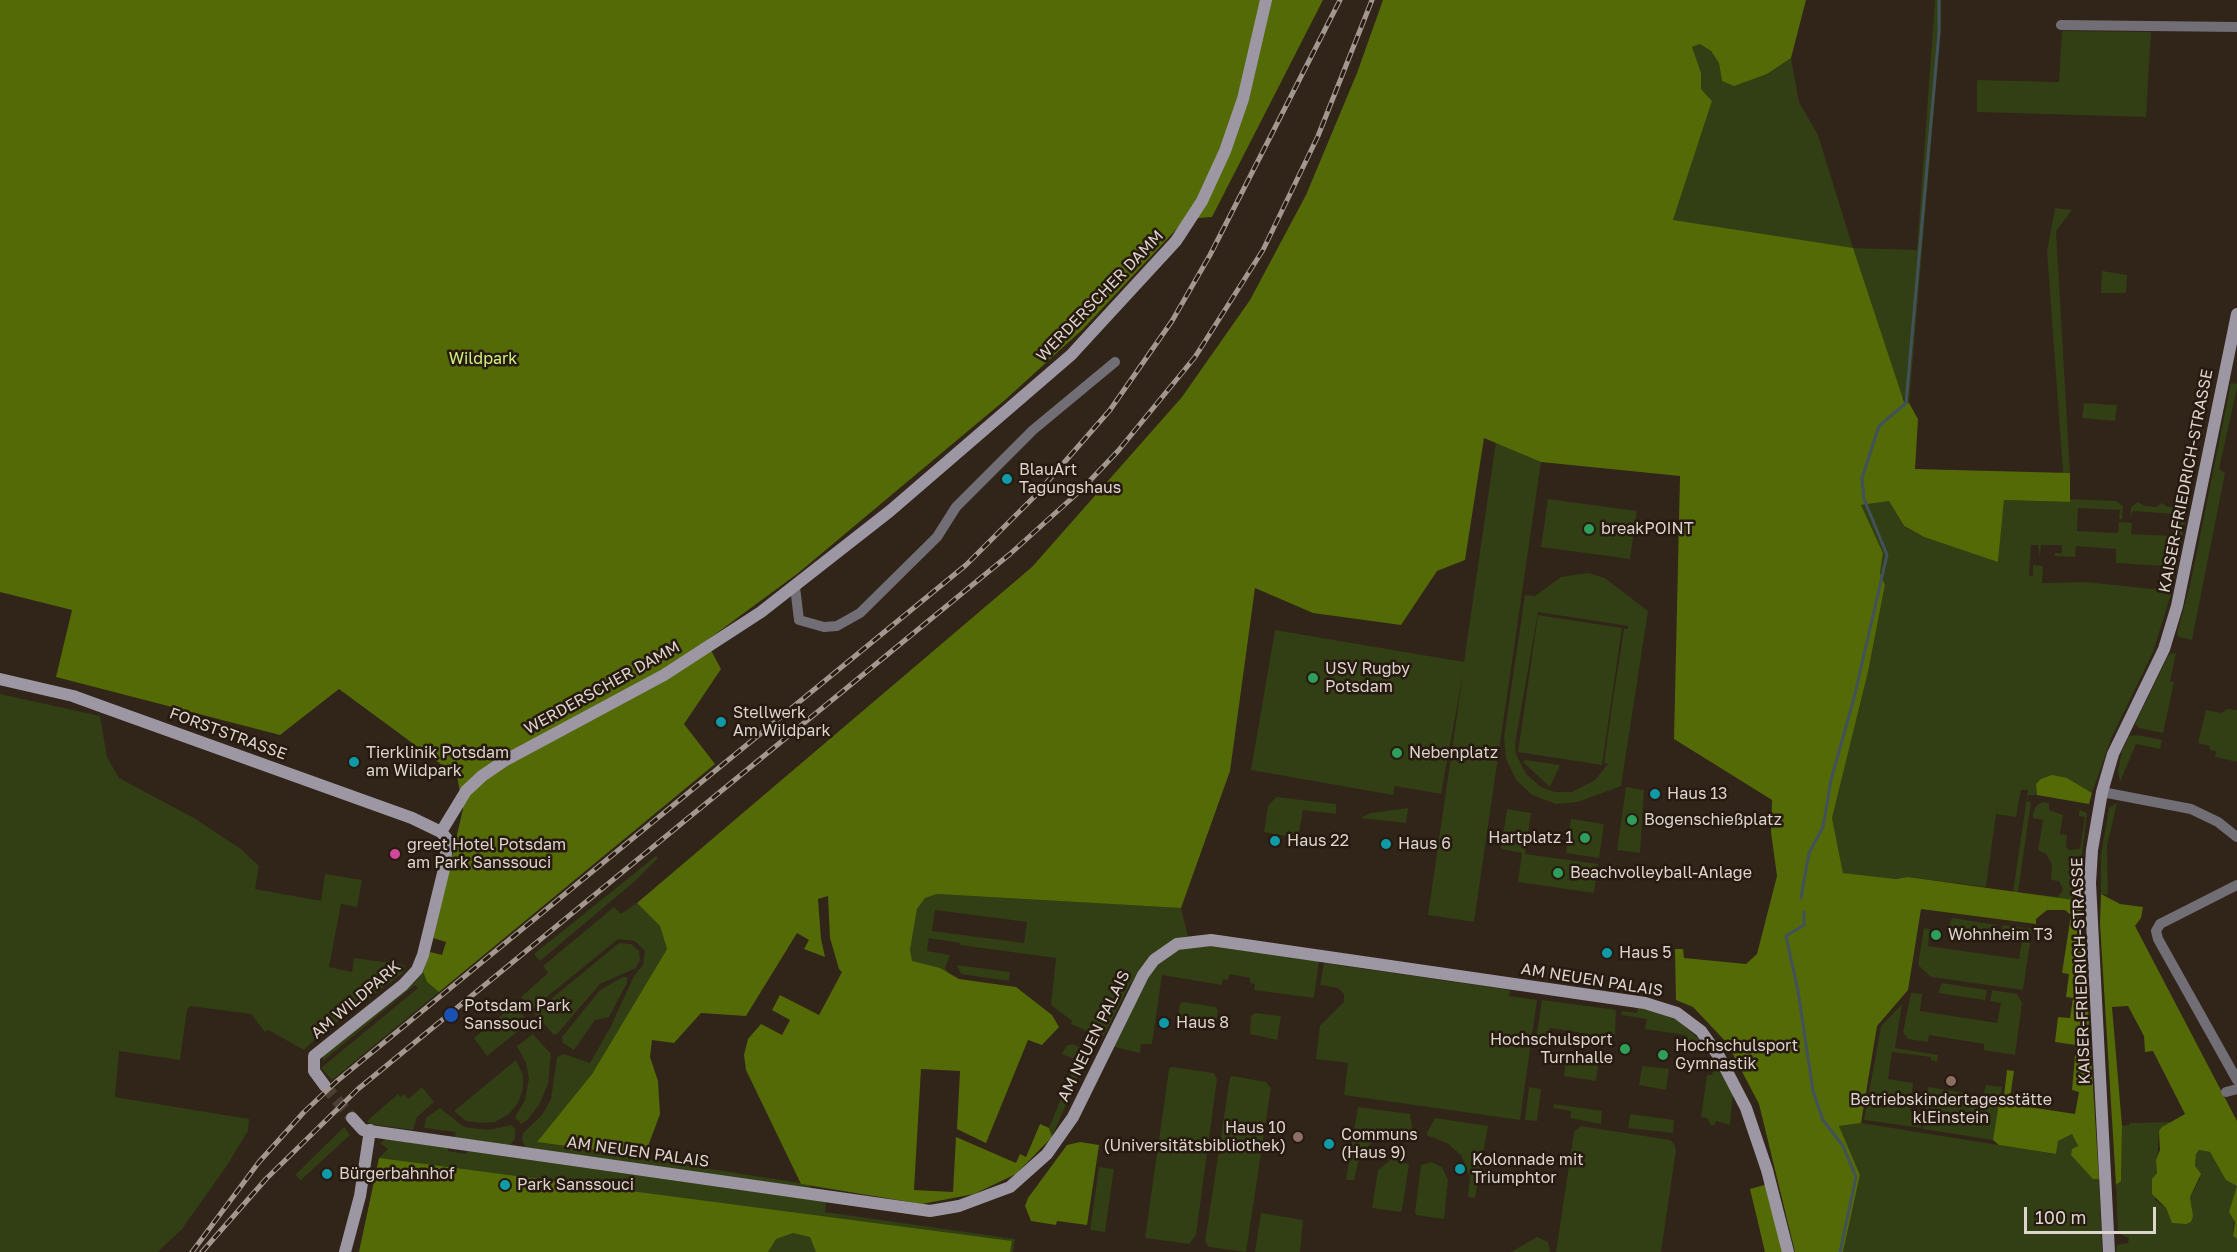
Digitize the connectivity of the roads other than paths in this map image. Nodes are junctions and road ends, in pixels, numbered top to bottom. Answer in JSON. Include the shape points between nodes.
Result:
{"nodes":[{"id":1,"x":1266,"y":0,"type":"edge"},
{"id":2,"x":2061,"y":25,"type":"dead end"},
{"id":3,"x":2237,"y":27,"type":"edge"},
{"id":4,"x":2237,"y":314,"type":"edge"},
{"id":5,"x":1115,"y":362,"type":"dead end"},
{"id":6,"x":795,"y":587,"type":"junction"},
{"id":7,"x":0,"y":679,"type":"edge"},
{"id":8,"x":2102,"y":792,"type":"junction"},
{"id":9,"x":441,"y":832,"type":"junction"},
{"id":10,"x":2237,"y":837,"type":"edge"},
{"id":11,"x":2237,"y":885,"type":"edge"},
{"id":12,"x":2237,"y":1080,"type":"edge"},
{"id":13,"x":325,"y":1086,"type":"tunnel mouth"},
{"id":14,"x":352,"y":1118,"type":"tunnel mouth"},
{"id":15,"x":370,"y":1130,"type":"junction"},
{"id":16,"x":345,"y":1252,"type":"edge"},
{"id":17,"x":1788,"y":1252,"type":"edge"},
{"id":18,"x":2109,"y":1252,"type":"edge"}],
"edges":[{"from":1,"to":6,"type":"street","name":"WERDERSCHER DAMM","via":[[1225,152],[1202,201],[1176,241],[1071,355]]},
{"from":2,"to":3,"type":"street"},
{"from":4,"to":8,"type":"street","name":"KAISER-FRIEDRICH-STRASSE","via":[[2177,606],[2164,649],[2113,754]]},
{"from":5,"to":6,"type":"street","via":[[1033,430],[956,507],[937,537],[860,613],[837,626],[824,627],[799,620]]},
{"from":6,"to":9,"type":"street","name":"WERDERSCHER DAMM","via":[[664,675],[497,766],[466,791]]},
{"from":7,"to":9,"type":"street","name":"FORSTSTRASSE","via":[[73,696],[412,818]]},
{"from":8,"to":10,"type":"street","via":[[2191,809],[2220,823]]},
{"from":8,"to":18,"type":"street","name":"KAISER-FRIEDRICH-STRASSE","via":[[2090,883]]},
{"from":9,"to":13,"type":"street","name":"AM WILDPARK","via":[[447,839],[447,856],[417,970],[403,986],[314,1056],[314,1071]]},
{"from":11,"to":12,"type":"street","via":[[2160,924],[2156,931]]},
{"from":14,"to":15,"type":"street","via":[[363,1130]]},
{"from":15,"to":16,"type":"street","via":[[360,1196]]},
{"from":15,"to":17,"type":"street","name":"AM NEUEN PALAIS","via":[[930,1211],[959,1206],[1010,1187],[1047,1154],[1073,1117],[1154,960],[1177,944],[1211,940],[1645,1003],[1677,1013],[1701,1031],[1746,1108],[1762,1151]]}]}
